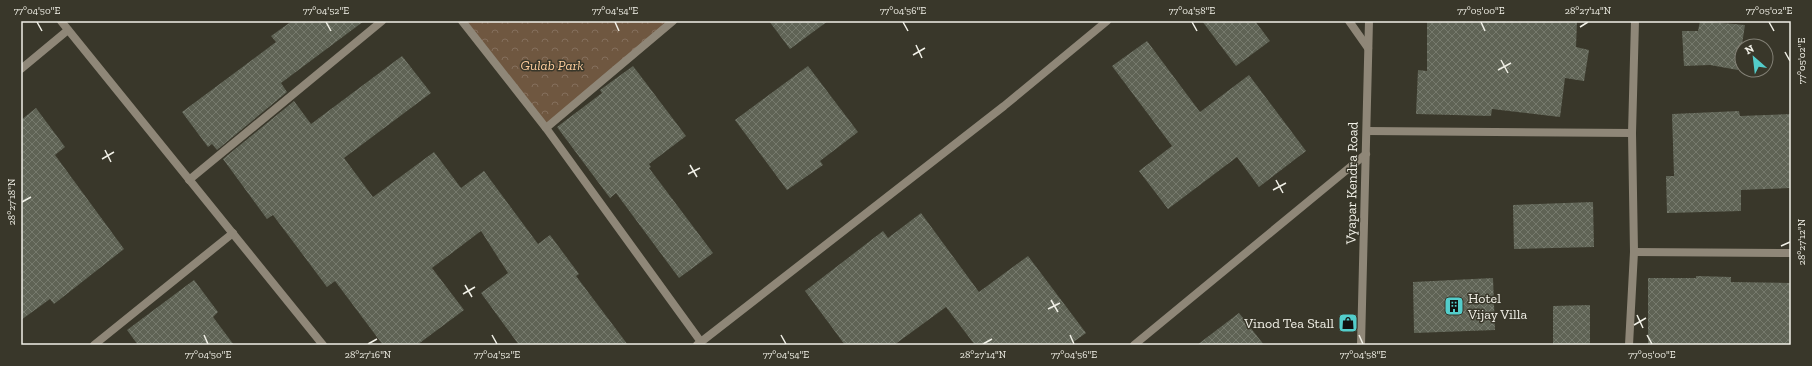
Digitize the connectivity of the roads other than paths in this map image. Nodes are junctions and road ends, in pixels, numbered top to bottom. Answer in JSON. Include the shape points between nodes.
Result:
{"nodes":[{"id":1,"x":61,"y":21,"type":"edge"},
{"id":2,"x":382,"y":21,"type":"edge"},
{"id":3,"x":462,"y":21,"type":"edge"},
{"id":4,"x":673,"y":21,"type":"edge"},
{"id":5,"x":1107,"y":21,"type":"edge"},
{"id":6,"x":1348,"y":21,"type":"edge"},
{"id":7,"x":1369,"y":21,"type":"edge"},
{"id":8,"x":1635,"y":21,"type":"edge"},
{"id":9,"x":68,"y":30,"type":"junction"},
{"id":10,"x":1368,"y":48,"type":"junction"},
{"id":11,"x":21,"y":69,"type":"edge"},
{"id":12,"x":546,"y":128,"type":"junction"},
{"id":13,"x":1367,"y":131,"type":"junction"},
{"id":14,"x":1632,"y":133,"type":"junction"},
{"id":15,"x":1366,"y":154,"type":"junction"},
{"id":16,"x":190,"y":180,"type":"junction"},
{"id":17,"x":233,"y":233,"type":"junction"},
{"id":18,"x":1634,"y":252,"type":"junction"},
{"id":19,"x":1791,"y":253,"type":"edge"},
{"id":20,"x":699,"y":344,"type":"edge"},
{"id":21,"x":94,"y":345,"type":"edge"},
{"id":22,"x":323,"y":345,"type":"edge"},
{"id":23,"x":1134,"y":345,"type":"edge"},
{"id":24,"x":1361,"y":345,"type":"edge"},
{"id":25,"x":1629,"y":345,"type":"edge"}],
"edges":[{"from":1,"to":9,"type":"street"},
{"from":2,"to":16,"type":"street"},
{"from":3,"to":12,"type":"street"},
{"from":4,"to":12,"type":"street"},
{"from":5,"to":20,"type":"street","via":[[1004,106]]},
{"from":6,"to":10,"type":"street"},
{"from":7,"to":10,"type":"street","name":"Vyapar Kendra Road"},
{"from":8,"to":14,"type":"street"},
{"from":9,"to":11,"type":"street"},
{"from":9,"to":16,"type":"street"},
{"from":10,"to":13,"type":"street","name":"Vyapar Kendra Road"},
{"from":12,"to":20,"type":"street"},
{"from":13,"to":14,"type":"street"},
{"from":13,"to":15,"type":"street","name":"Vyapar Kendra Road"},
{"from":14,"to":18,"type":"street"},
{"from":15,"to":23,"type":"street"},
{"from":15,"to":24,"type":"street","name":"Vyapar Kendra Road"},
{"from":16,"to":17,"type":"street"},
{"from":17,"to":21,"type":"street"},
{"from":17,"to":22,"type":"street"},
{"from":18,"to":19,"type":"street"},
{"from":18,"to":25,"type":"street"}]}
